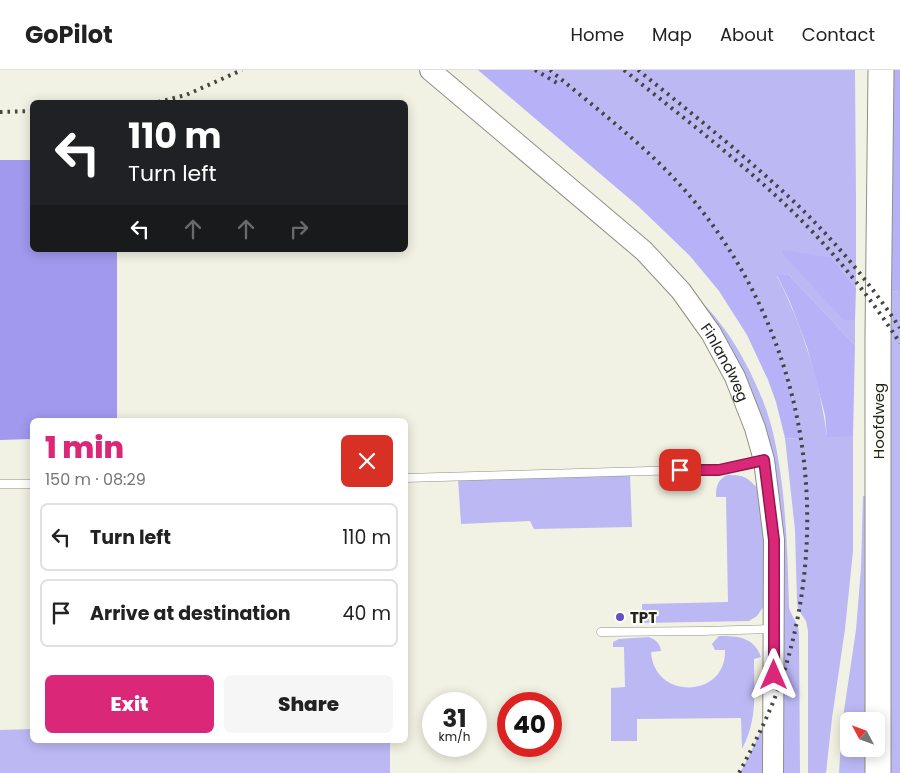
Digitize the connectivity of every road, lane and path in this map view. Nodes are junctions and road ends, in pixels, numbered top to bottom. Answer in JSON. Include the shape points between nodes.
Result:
{"nodes":[{"id":1,"x":430,"y":70,"type":"edge"},
{"id":2,"x":881,"y":70,"type":"edge"},
{"id":3,"x":764,"y":460,"type":"junction"},
{"id":4,"x":408,"y":478,"type":"edge"},
{"id":5,"x":0,"y":484,"type":"edge"},
{"id":6,"x":30,"y":484,"type":"edge"},
{"id":7,"x":774,"y":629,"type":"junction"},
{"id":8,"x":601,"y":632,"type":"dead end"},
{"id":9,"x":773,"y":773,"type":"edge"},
{"id":10,"x":878,"y":773,"type":"edge"}],
"edges":[{"from":1,"to":3,"type":"street","name":"Finlandweg","via":[[644,251],[681,291],[711,333],[735,377]]},
{"from":2,"to":10,"type":"main road","name":"Hoofdweg"},
{"from":3,"to":4,"type":"lane","via":[[719,470]]},
{"from":3,"to":7,"type":"street","name":"Finlandweg","via":[[774,540]]},
{"from":5,"to":6,"type":"lane"},
{"from":7,"to":8,"type":"lane"},
{"from":7,"to":9,"type":"street","name":"Finlandweg"}]}
